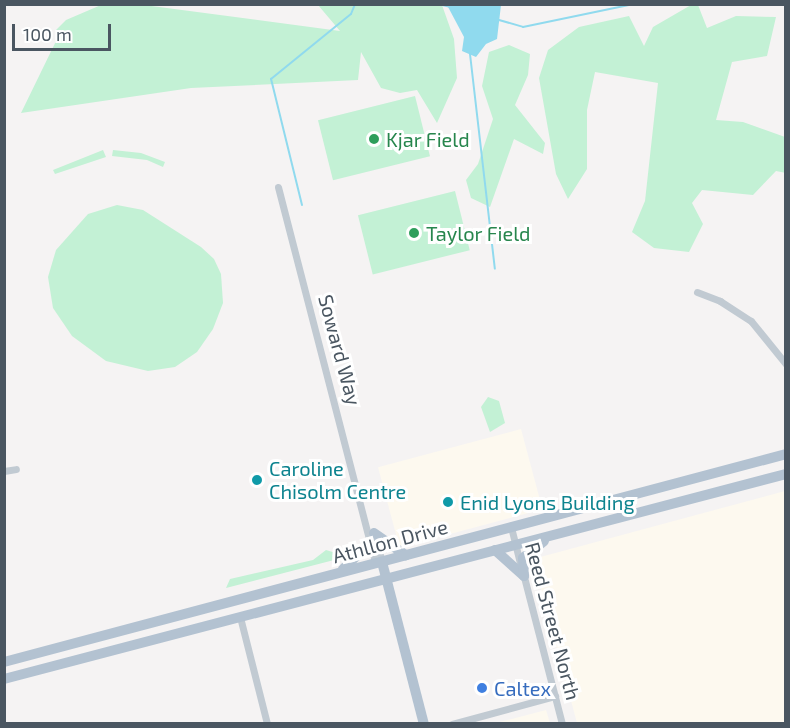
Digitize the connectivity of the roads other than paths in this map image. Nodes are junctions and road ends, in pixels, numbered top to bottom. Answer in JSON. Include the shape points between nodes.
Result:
{"nodes":[{"id":1,"x":278,"y":187,"type":"dead end"},
{"id":2,"x":697,"y":292,"type":"dead end"},
{"id":3,"x":786,"y":364,"type":"edge"},
{"id":4,"x":786,"y":454,"type":"edge"},
{"id":5,"x":16,"y":469,"type":"dead end"},
{"id":6,"x":4,"y":471,"type":"edge"},
{"id":7,"x":786,"y":474,"type":"edge"},
{"id":8,"x":511,"y":527,"type":"junction"},
{"id":9,"x":554,"y":535,"type":"junction"},
{"id":10,"x":372,"y":538,"type":"junction"},
{"id":11,"x":516,"y":545,"type":"junction"},
{"id":12,"x":495,"y":550,"type":"junction"},
{"id":13,"x":406,"y":555,"type":"junction"},
{"id":14,"x":378,"y":562,"type":"junction"},
{"id":15,"x":338,"y":573,"type":"junction"},
{"id":16,"x":524,"y":576,"type":"junction"},
{"id":17,"x":383,"y":580,"type":"junction"},
{"id":18,"x":261,"y":594,"type":"junction"},
{"id":19,"x":191,"y":612,"type":"junction"},
{"id":20,"x":240,"y":617,"type":"junction"},
{"id":21,"x":4,"y":663,"type":"edge"},
{"id":22,"x":4,"y":679,"type":"edge"},
{"id":23,"x":555,"y":696,"type":"junction"},
{"id":24,"x":267,"y":723,"type":"edge"},
{"id":25,"x":418,"y":723,"type":"edge"},
{"id":26,"x":424,"y":723,"type":"edge"},
{"id":27,"x":452,"y":723,"type":"edge"},
{"id":28,"x":562,"y":723,"type":"edge"}],
"edges":[{"from":1,"to":10,"type":"street","name":"Soward Way"},
{"from":2,"to":3,"type":"street","via":[[751,321]]},
{"from":4,"to":8,"type":"main road","name":"Athllon Drive"},
{"from":5,"to":6,"type":"street"},
{"from":7,"to":9,"type":"main road","name":"Athllon Drive"},
{"from":8,"to":11,"type":"street","name":"Reed Street North"},
{"from":8,"to":13,"type":"main road","name":"Athllon Drive"},
{"from":9,"to":11,"type":"main road","name":"Athllon Drive"},
{"from":9,"to":16,"type":"main road","via":[[527,552]]},
{"from":10,"to":13,"type":"main road"},
{"from":10,"to":14,"type":"street","name":"Soward Way"},
{"from":10,"to":15,"type":"main road"},
{"from":11,"to":12,"type":"main road","name":"Athllon Drive"},
{"from":11,"to":16,"type":"street","name":"Reed Street North"},
{"from":12,"to":16,"type":"main road"},
{"from":12,"to":17,"type":"main road","name":"Athllon Drive"},
{"from":13,"to":14,"type":"main road","name":"Athllon Drive"},
{"from":14,"to":15,"type":"main road","name":"Athllon Drive"},
{"from":14,"to":17,"type":"main road","name":"Soward Way"},
{"from":15,"to":18,"type":"main road","name":"Athllon Drive"},
{"from":16,"to":23,"type":"street","name":"Reed Street North"},
{"from":17,"to":20,"type":"main road","name":"Athllon Drive"},
{"from":17,"to":25,"type":"main road","name":"Soward Way"},
{"from":17,"to":26,"type":"main road","name":"Soward Way"},
{"from":18,"to":19,"type":"main road","name":"Athllon Drive"},
{"from":18,"to":20,"type":"main road","via":[[243,602]]},
{"from":19,"to":20,"type":"main road","via":[[228,608]]},
{"from":19,"to":21,"type":"main road","name":"Athllon Drive"},
{"from":20,"to":22,"type":"main road","name":"Athllon Drive"},
{"from":20,"to":24,"type":"street"},
{"from":23,"to":27,"type":"street"},
{"from":23,"to":28,"type":"street","name":"Reed Street North"}]}
